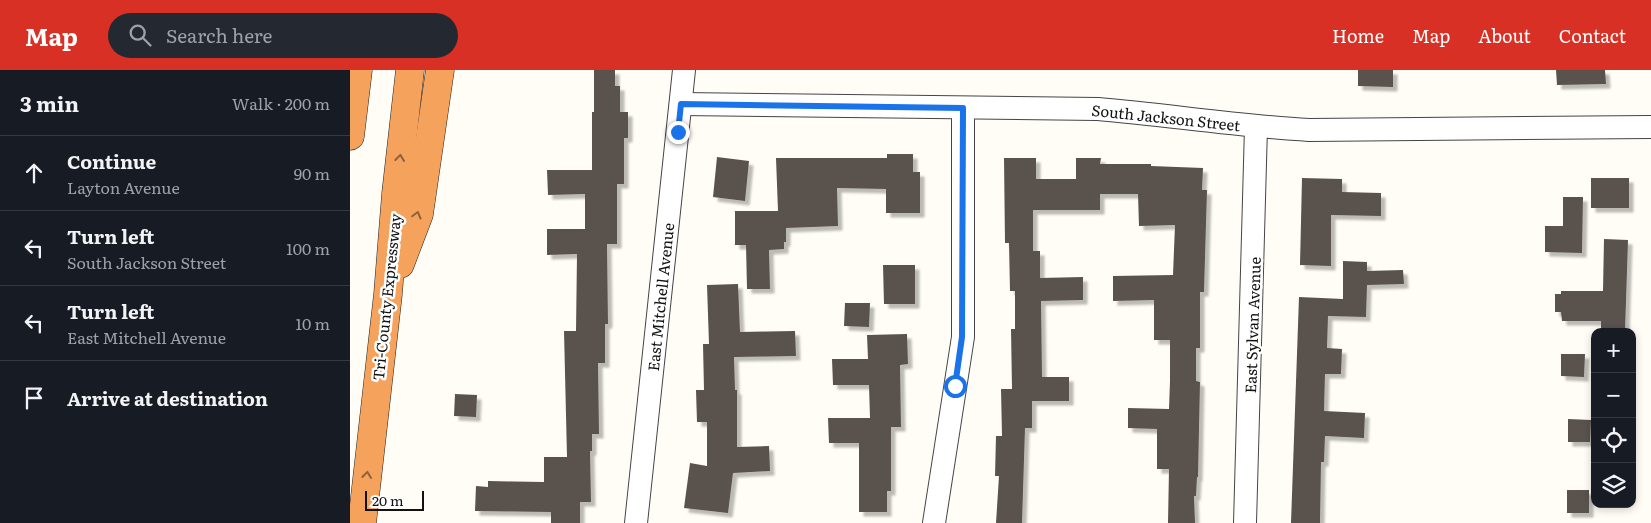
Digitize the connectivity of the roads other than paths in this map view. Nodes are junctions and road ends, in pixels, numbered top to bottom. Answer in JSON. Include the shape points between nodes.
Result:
{"nodes":[{"id":1,"x":358,"y":70,"type":"edge"},
{"id":2,"x":410,"y":70,"type":"edge"},
{"id":3,"x":440,"y":70,"type":"edge"},
{"id":4,"x":684,"y":70,"type":"edge"},
{"id":5,"x":681,"y":104,"type":"junction"},
{"id":6,"x":963,"y":108,"type":"junction"},
{"id":7,"x":1256,"y":127,"type":"junction"},
{"id":8,"x":1651,"y":127,"type":"edge"},
{"id":9,"x":350,"y":136,"type":"edge"},
{"id":10,"x":388,"y":294,"type":"junction"},
{"id":11,"x":362,"y":523,"type":"edge"},
{"id":12,"x":636,"y":523,"type":"edge"},
{"id":13,"x":934,"y":523,"type":"edge"},
{"id":14,"x":1245,"y":523,"type":"edge"}],
"edges":[{"from":1,"to":9,"type":"highway"},
{"from":10,"to":2,"type":"highway","name":"Tri-County Expressway","one_way":true},
{"from":10,"to":3,"type":"highway","one_way":true,"via":[[419,214]]},
{"from":4,"to":5,"type":"street","name":"East Mitchell Avenue"},
{"from":5,"to":6,"type":"street","name":"South Jackson Street"},
{"from":5,"to":12,"type":"street","name":"East Mitchell Avenue"},
{"from":6,"to":7,"type":"street","name":"South Jackson Street","via":[[1098,109]]},
{"from":6,"to":13,"type":"street","via":[[962,337]]},
{"from":7,"to":8,"type":"street","name":"South Jackson Street","via":[[1309,130]]},
{"from":7,"to":14,"type":"street","name":"East Sylvan Avenue"},
{"from":11,"to":10,"type":"highway","name":"Tri-County Expressway","one_way":true}]}
